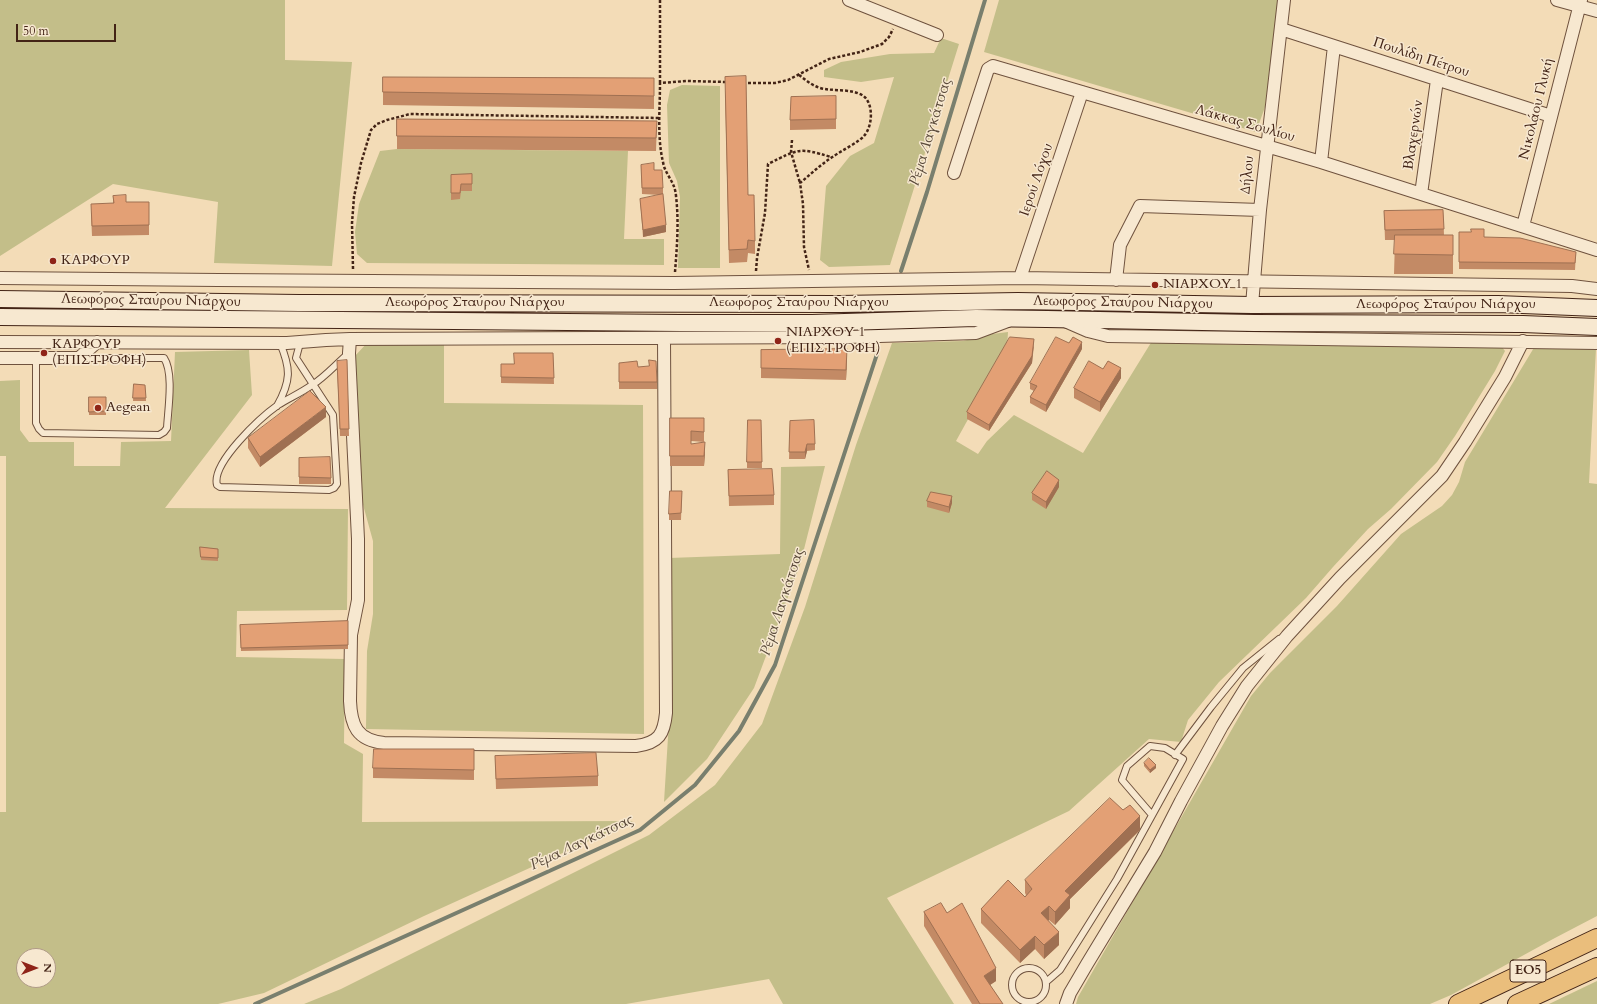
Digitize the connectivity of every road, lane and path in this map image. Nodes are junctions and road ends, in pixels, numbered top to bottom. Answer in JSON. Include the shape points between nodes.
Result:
{"nodes":[{"id":1,"x":660,"y":0,"type":"edge"},
{"id":2,"x":849,"y":0,"type":"edge"},
{"id":3,"x":1284,"y":0,"type":"edge"},
{"id":4,"x":1557,"y":0,"type":"edge"},
{"id":5,"x":1580,"y":3,"type":"edge"},
{"id":6,"x":1597,"y":11,"type":"edge"},
{"id":7,"x":898,"y":20,"type":"junction"},
{"id":8,"x":1281,"y":29,"type":"junction"},
{"id":9,"x":937,"y":35,"type":"dead end"},
{"id":10,"x":1334,"y":46,"type":"junction"},
{"id":11,"x":798,"y":75,"type":"junction"},
{"id":12,"x":1437,"y":80,"type":"junction"},
{"id":13,"x":660,"y":83,"type":"junction"},
{"id":14,"x":732,"y":83,"type":"edge"},
{"id":15,"x":739,"y":83,"type":"edge"},
{"id":16,"x":1082,"y":92,"type":"junction"},
{"id":17,"x":1551,"y":116,"type":"junction"},
{"id":18,"x":659,"y":118,"type":"junction"},
{"id":19,"x":792,"y":140,"type":"dead end"},
{"id":20,"x":1266,"y":146,"type":"junction"},
{"id":21,"x":791,"y":152,"type":"junction"},
{"id":22,"x":832,"y":157,"type":"junction"},
{"id":23,"x":1321,"y":162,"type":"junction"},
{"id":24,"x":954,"y":173,"type":"dead end"},
{"id":25,"x":800,"y":183,"type":"junction"},
{"id":26,"x":1421,"y":194,"type":"junction"},
{"id":27,"x":1260,"y":210,"type":"junction"},
{"id":28,"x":1523,"y":226,"type":"junction"},
{"id":29,"x":1597,"y":250,"type":"edge"},
{"id":30,"x":0,"y":278,"type":"edge"},
{"id":31,"x":1020,"y":278,"type":"junction"},
{"id":32,"x":1116,"y":280,"type":"junction"},
{"id":33,"x":354,"y":281,"type":"junction"},
{"id":34,"x":762,"y":282,"type":"junction"},
{"id":35,"x":813,"y":282,"type":"junction"},
{"id":36,"x":1254,"y":282,"type":"junction"},
{"id":37,"x":674,"y":283,"type":"junction"},
{"id":38,"x":1597,"y":289,"type":"edge"},
{"id":39,"x":0,"y":299,"type":"edge"},
{"id":40,"x":1252,"y":305,"type":"junction"},
{"id":41,"x":1597,"y":308,"type":"edge"},
{"id":42,"x":0,"y":317,"type":"edge"},
{"id":43,"x":1015,"y":318,"type":"junction"},
{"id":44,"x":1061,"y":319,"type":"junction"},
{"id":45,"x":1597,"y":327,"type":"edge"},
{"id":46,"x":664,"y":338,"type":"junction"},
{"id":47,"x":350,"y":339,"type":"junction"},
{"id":48,"x":1524,"y":341,"type":"junction"},
{"id":49,"x":0,"y":342,"type":"edge"},
{"id":50,"x":97,"y":342,"type":"junction"},
{"id":51,"x":280,"y":343,"type":"junction"},
{"id":52,"x":300,"y":343,"type":"junction"},
{"id":53,"x":1597,"y":343,"type":"edge"},
{"id":54,"x":349,"y":353,"type":"junction"},
{"id":55,"x":0,"y":358,"type":"edge"},
{"id":56,"x":36,"y":358,"type":"junction"},
{"id":57,"x":79,"y":358,"type":"junction"},
{"id":58,"x":313,"y":384,"type":"junction"},
{"id":59,"x":277,"y":406,"type":"junction"},
{"id":60,"x":1299,"y":623,"type":"junction"},
{"id":61,"x":1175,"y":755,"type":"junction"},
{"id":62,"x":1152,"y":815,"type":"junction"},
{"id":63,"x":1597,"y":938,"type":"edge"},
{"id":64,"x":1597,"y":967,"type":"edge"},
{"id":65,"x":1046,"y":982,"type":"junction"},
{"id":66,"x":1031,"y":1003,"type":"edge"},
{"id":67,"x":1066,"y":1004,"type":"edge"},
{"id":68,"x":1458,"y":1004,"type":"edge"},
{"id":69,"x":1517,"y":1004,"type":"edge"}],
"edges":[{"from":1,"to":13,"type":"path"},
{"from":2,"to":7,"type":"street"},
{"from":3,"to":8,"type":"street","name":"Δήλου"},
{"from":4,"to":5,"type":"street"},
{"from":5,"to":6,"type":"street"},
{"from":5,"to":17,"type":"street","name":"Νικολάου Γλυκή"},
{"from":7,"to":9,"type":"street"},
{"from":7,"to":11,"type":"path","via":[[882,44],[829,59]]},
{"from":8,"to":10,"type":"street","name":"Πουλίδη Πέτρου"},
{"from":8,"to":20,"type":"street","name":"Δήλου"},
{"from":10,"to":12,"type":"street","name":"Πουλίδη Πέτρου"},
{"from":10,"to":23,"type":"street"},
{"from":11,"to":15,"type":"path","via":[[775,83]]},
{"from":11,"to":22,"type":"path","via":[[815,86],[863,95],[869,104],[870,121],[864,137]]},
{"from":12,"to":17,"type":"street","name":"Πουλίδη Πέτρου"},
{"from":12,"to":26,"type":"street","name":"Βλαχερνών"},
{"from":13,"to":14,"type":"path"},
{"from":13,"to":18,"type":"path"},
{"from":16,"to":20,"type":"street","name":"Λάκκας Σουλίου"},
{"from":16,"to":24,"type":"street","name":"Λάκκας Σουλίου","via":[[993,66],[988,69]]},
{"from":16,"to":31,"type":"street","name":"Ιερού Λόχου"},
{"from":17,"to":28,"type":"street","name":"Νικολάου Γλυκή"},
{"from":18,"to":33,"type":"path","via":[[410,114],[377,124],[371,130],[354,197]]},
{"from":18,"to":37,"type":"path","via":[[663,163],[676,195]]},
{"from":19,"to":21,"type":"path"},
{"from":20,"to":23,"type":"street","name":"Λάκκας Σουλίου"},
{"from":20,"to":27,"type":"street","name":"Δήλου"},
{"from":21,"to":22,"type":"path","via":[[809,151]]},
{"from":21,"to":25,"type":"path"},
{"from":21,"to":34,"type":"path","via":[[768,164],[765,213],[756,271]]},
{"from":22,"to":25,"type":"path"},
{"from":23,"to":26,"type":"street","name":"Λάκκας Σουλίου"},
{"from":25,"to":35,"type":"path","via":[[804,247]]},
{"from":26,"to":28,"type":"street","name":"Λάκκας Σουλίου"},
{"from":27,"to":32,"type":"street","via":[[1140,206],[1120,245]]},
{"from":27,"to":36,"type":"street","name":"Δήλου"},
{"from":28,"to":29,"type":"street","name":"Λάκκας Σουλίου"},
{"from":30,"to":33,"type":"street"},
{"from":31,"to":32,"type":"street"},
{"from":31,"to":35,"type":"street"},
{"from":32,"to":36,"type":"street"},
{"from":33,"to":37,"type":"street"},
{"from":34,"to":35,"type":"street"},
{"from":34,"to":37,"type":"street"},
{"from":36,"to":38,"type":"street","via":[[1572,286]]},
{"from":36,"to":40,"type":"street","name":"Δήλου"},
{"from":39,"to":40,"type":"main road","name":"Λεωφόρος Σταύρου Νιάρχου","via":[[299,303],[840,304],[1018,301]]},
{"from":40,"to":41,"type":"main road","name":"Λεωφόρος Σταύρου Νιάρχου","via":[[1498,304]]},
{"from":42,"to":43,"type":"main road","name":"Λεωφόρος Σταύρου Νιάρχου","via":[[680,323]]},
{"from":43,"to":44,"type":"main road","name":"Λεωφόρος Σταύρου Νιάρχου"},
{"from":43,"to":46,"type":"street","via":[[976,333],[847,338]]},
{"from":44,"to":45,"type":"main road","name":"Λεωφόρος Σταύρου Νιάρχου"},
{"from":44,"to":48,"type":"street","via":[[1088,331],[1108,336]]},
{"from":46,"to":47,"type":"street"},
{"from":46,"to":54,"type":"street","via":[[666,712],[664,728],[658,738],[649,744],[636,746],[384,743],[368,740],[358,731],[350,701],[351,635],[358,600],[358,539]]},
{"from":47,"to":52,"type":"street"},
{"from":47,"to":54,"type":"street"},
{"from":48,"to":53,"type":"street"},
{"from":48,"to":60,"type":"street","via":[[1505,377],[1442,476]]},
{"from":49,"to":50,"type":"street"},
{"from":50,"to":51,"type":"street"},
{"from":50,"to":57,"type":"street"},
{"from":51,"to":52,"type":"street"},
{"from":51,"to":59,"type":"lane","via":[[289,371],[285,392]]},
{"from":52,"to":58,"type":"lane","via":[[296,358]]},
{"from":54,"to":58,"type":"lane"},
{"from":55,"to":56,"type":"street"},
{"from":56,"to":57,"type":"street"},
{"from":56,"to":57,"type":"lane","via":[[36,423],[43,433],[159,435],[164,432],[167,428],[169,377],[164,358]]},
{"from":58,"to":59,"type":"lane"},
{"from":58,"to":59,"type":"lane","via":[[333,415],[337,484],[334,488],[329,490],[217,485],[217,474],[235,446]]},
{"from":60,"to":61,"type":"lane","via":[[1243,668]]},
{"from":60,"to":67,"type":"street","via":[[1263,665],[1235,705],[1155,852],[1070,993]]},
{"from":61,"to":62,"type":"lane","via":[[1183,759]]},
{"from":61,"to":62,"type":"lane","via":[[1165,748],[1150,746],[1127,766],[1122,780]]},
{"from":62,"to":65,"type":"lane","via":[[1117,879],[1060,970]]},
{"from":63,"to":68,"type":"main road","number":"ΕΟ5"},
{"from":64,"to":69,"type":"main road","number":"ΕΟ5"},
{"from":65,"to":66,"type":"lane","via":[[1042,998]]},
{"from":65,"to":66,"type":"lane","via":[[1041,972],[1031,968],[1025,968],[1015,974],[1012,979],[1012,991],[1020,1000]]}]}
